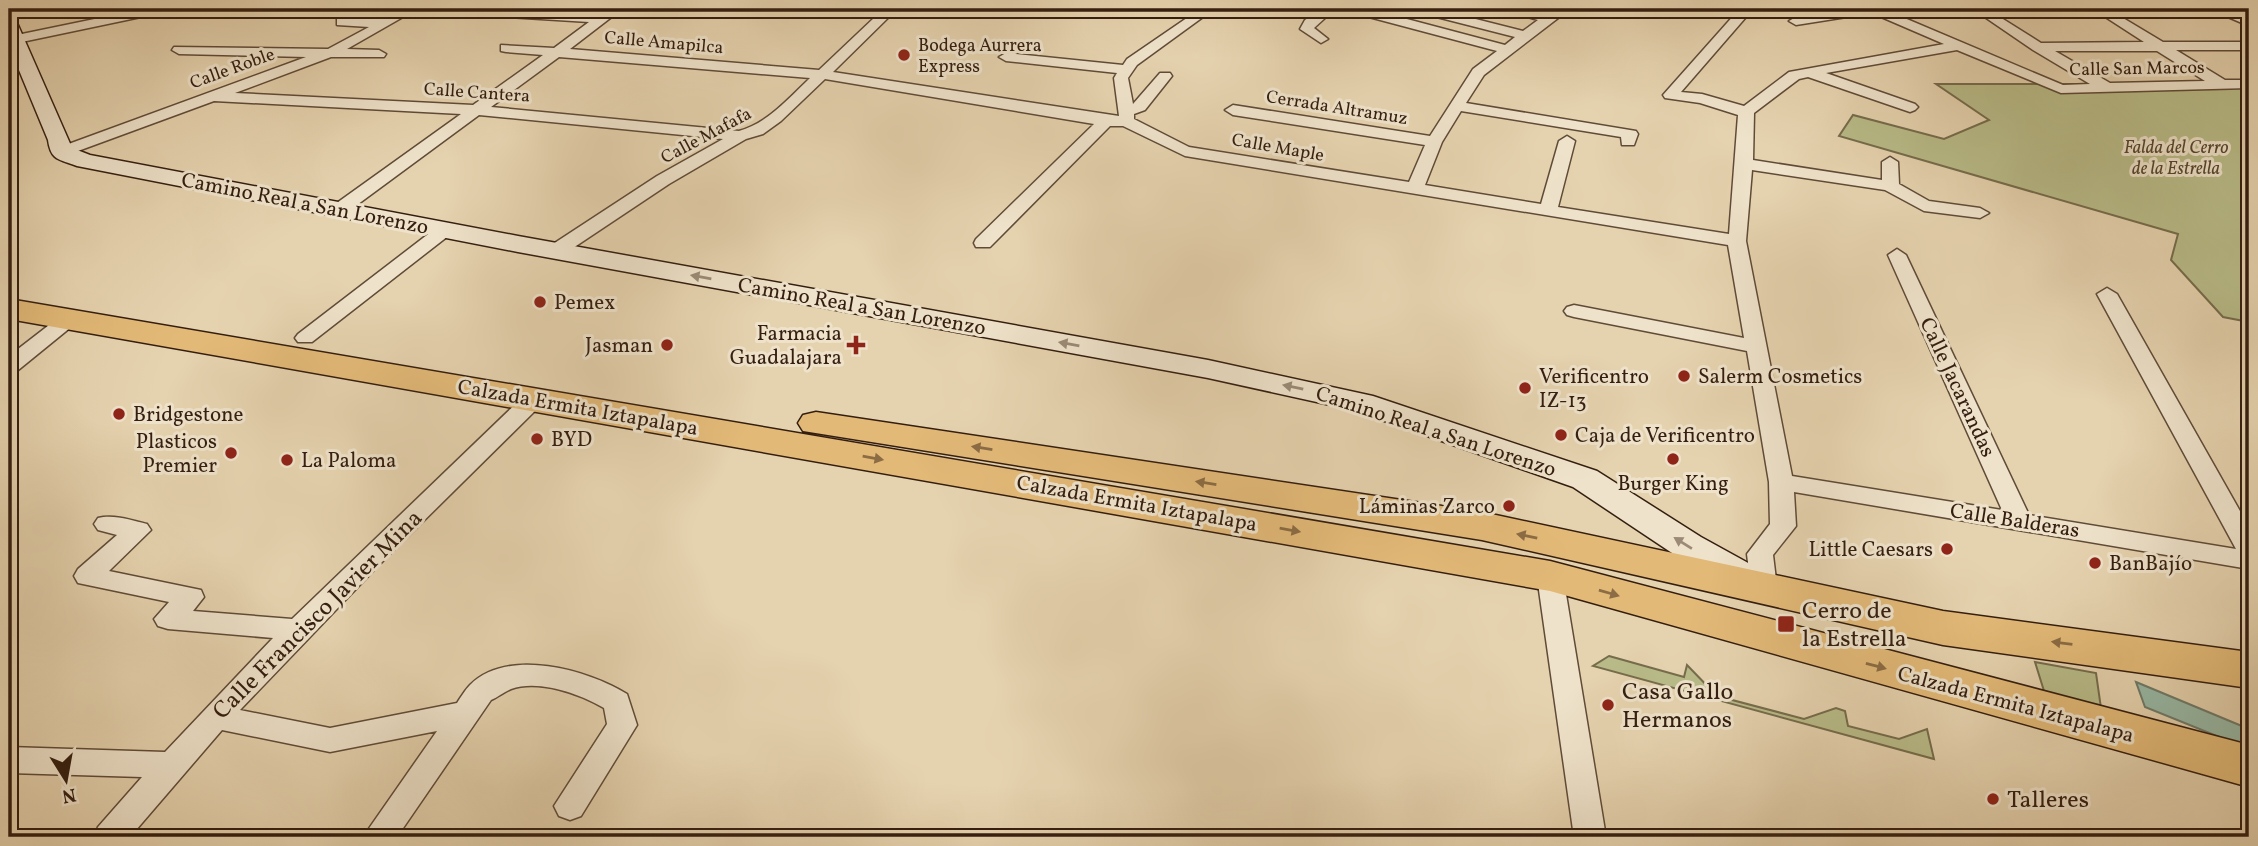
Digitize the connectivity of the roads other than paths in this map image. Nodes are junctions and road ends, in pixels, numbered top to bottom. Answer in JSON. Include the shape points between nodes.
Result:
{"nodes":[{"id":1,"x":19,"y":9,"type":"edge"},
{"id":2,"x":40,"y":9,"type":"edge"},
{"id":3,"x":160,"y":9,"type":"edge"},
{"id":4,"x":356,"y":9,"type":"edge"},
{"id":5,"x":411,"y":9,"type":"edge"},
{"id":6,"x":441,"y":9,"type":"edge"},
{"id":7,"x":616,"y":9,"type":"edge"},
{"id":8,"x":817,"y":9,"type":"edge"},
{"id":9,"x":1208,"y":9,"type":"edge"},
{"id":10,"x":1329,"y":9,"type":"edge"},
{"id":11,"x":1355,"y":9,"type":"edge"},
{"id":12,"x":1422,"y":9,"type":"edge"},
{"id":13,"x":1515,"y":9,"type":"edge"},
{"id":14,"x":1714,"y":9,"type":"edge"},
{"id":15,"x":1874,"y":9,"type":"edge"},
{"id":16,"x":1979,"y":9,"type":"edge"},
{"id":17,"x":2099,"y":9,"type":"edge"},
{"id":18,"x":887,"y":10,"type":"edge"},
{"id":19,"x":1746,"y":10,"type":"edge"},
{"id":20,"x":540,"y":12,"type":"edge"},
{"id":21,"x":9,"y":14,"type":"edge"},
{"id":22,"x":2233,"y":14,"type":"dead end"},
{"id":23,"x":598,"y":19,"type":"junction"},
{"id":24,"x":1796,"y":21,"type":"dead end"},
{"id":25,"x":2249,"y":22,"type":"edge"},
{"id":26,"x":384,"y":23,"type":"junction"},
{"id":27,"x":13,"y":32,"type":"edge"},
{"id":28,"x":1525,"y":36,"type":"junction"},
{"id":29,"x":1321,"y":39,"type":"dead end"},
{"id":30,"x":1961,"y":45,"type":"junction"},
{"id":31,"x":2163,"y":46,"type":"junction"},
{"id":32,"x":2249,"y":46,"type":"edge"},
{"id":33,"x":2038,"y":47,"type":"junction"},
{"id":34,"x":506,"y":48,"type":"dead end"},
{"id":35,"x":179,"y":50,"type":"dead end"},
{"id":36,"x":1508,"y":50,"type":"junction"},
{"id":37,"x":332,"y":52,"type":"junction"},
{"id":38,"x":552,"y":52,"type":"junction"},
{"id":39,"x":379,"y":54,"type":"dead end"},
{"id":40,"x":1006,"y":57,"type":"dead end"},
{"id":41,"x":1127,"y":71,"type":"junction"},
{"id":42,"x":1806,"y":71,"type":"junction"},
{"id":43,"x":820,"y":74,"type":"junction"},
{"id":44,"x":1165,"y":76,"type":"dead end"},
{"id":45,"x":2221,"y":85,"type":"junction"},
{"id":46,"x":2249,"y":85,"type":"edge"},
{"id":47,"x":2108,"y":88,"type":"junction"},
{"id":48,"x":2249,"y":92,"type":"edge"},
{"id":49,"x":211,"y":96,"type":"junction"},
{"id":50,"x":1457,"y":106,"type":"junction"},
{"id":51,"x":1910,"y":107,"type":"dead end"},
{"id":52,"x":474,"y":110,"type":"junction"},
{"id":53,"x":1233,"y":110,"type":"dead end"},
{"id":54,"x":1746,"y":112,"type":"junction"},
{"id":55,"x":1126,"y":117,"type":"junction"},
{"id":56,"x":1107,"y":121,"type":"junction"},
{"id":57,"x":740,"y":136,"type":"junction"},
{"id":58,"x":1567,"y":141,"type":"dead end"},
{"id":59,"x":1434,"y":142,"type":"junction"},
{"id":60,"x":1628,"y":142,"type":"dead end"},
{"id":61,"x":61,"y":152,"type":"junction"},
{"id":62,"x":1890,"y":162,"type":"dead end"},
{"id":63,"x":1744,"y":164,"type":"junction"},
{"id":64,"x":1889,"y":186,"type":"junction"},
{"id":65,"x":1415,"y":190,"type":"junction"},
{"id":66,"x":340,"y":209,"type":"junction"},
{"id":67,"x":1548,"y":211,"type":"junction"},
{"id":68,"x":1980,"y":213,"type":"dead end"},
{"id":69,"x":446,"y":229,"type":"junction"},
{"id":70,"x":1737,"y":241,"type":"junction"},
{"id":71,"x":983,"y":243,"type":"dead end"},
{"id":72,"x":557,"y":250,"type":"junction"},
{"id":73,"x":1897,"y":255,"type":"dead end"},
{"id":74,"x":9,"y":288,"type":"edge"},
{"id":75,"x":2107,"y":294,"type":"dead end"},
{"id":76,"x":9,"y":309,"type":"edge"},
{"id":77,"x":1574,"y":311,"type":"dead end"},
{"id":78,"x":69,"y":319,"type":"junction"},
{"id":79,"x":305,"y":338,"type":"junction"},
{"id":80,"x":1755,"y":346,"type":"junction"},
{"id":81,"x":9,"y":366,"type":"edge"},
{"id":82,"x":534,"y":399,"type":"junction"},
{"id":83,"x":1781,"y":482,"type":"junction"},
{"id":84,"x":2020,"y":520,"type":"junction"},
{"id":85,"x":107,"y":524,"type":"dead end"},
{"id":86,"x":2249,"y":550,"type":"edge"},
{"id":87,"x":2249,"y":560,"type":"edge"},
{"id":88,"x":1550,"y":576,"type":"junction"},
{"id":89,"x":1764,"y":588,"type":"junction"},
{"id":90,"x":296,"y":630,"type":"junction"},
{"id":91,"x":2130,"y":651,"type":"junction"},
{"id":92,"x":2249,"y":670,"type":"edge"},
{"id":93,"x":2249,"y":693,"type":"edge"},
{"id":94,"x":466,"y":713,"type":"junction"},
{"id":95,"x":215,"y":718,"type":"junction"},
{"id":96,"x":9,"y":760,"type":"edge"},
{"id":97,"x":170,"y":765,"type":"junction"},
{"id":98,"x":2249,"y":766,"type":"edge"},
{"id":99,"x":570,"y":806,"type":"dead end"},
{"id":100,"x":110,"y":837,"type":"edge"},
{"id":101,"x":379,"y":837,"type":"edge"},
{"id":102,"x":1590,"y":837,"type":"edge"}],
"edges":[{"from":1,"to":21,"type":"street"},
{"from":2,"to":21,"type":"street"},
{"from":3,"to":27,"type":"street"},
{"from":4,"to":26,"type":"street","via":[[342,22]]},
{"from":5,"to":26,"type":"street","name":"Calle Roble"},
{"from":6,"to":20,"type":"street"},
{"from":7,"to":23,"type":"street"},
{"from":8,"to":18,"type":"street"},
{"from":9,"to":41,"type":"street","via":[[1132,62]]},
{"from":10,"to":29,"type":"street","via":[[1307,29]]},
{"from":11,"to":36,"type":"street"},
{"from":12,"to":28,"type":"street"},
{"from":13,"to":28,"type":"street","via":[[1552,15]]},
{"from":14,"to":19,"type":"street"},
{"from":15,"to":24,"type":"street"},
{"from":15,"to":30,"type":"street","name":"Calle San Marcos"},
{"from":16,"to":33,"type":"street"},
{"from":17,"to":31,"type":"street"},
{"from":18,"to":43,"type":"street","name":"Calle Mafafa"},
{"from":19,"to":54,"type":"street","via":[[1670,95]]},
{"from":20,"to":23,"type":"street"},
{"from":22,"to":25,"type":"street"},
{"from":23,"to":38,"type":"street"},
{"from":26,"to":37,"type":"street","name":"Calle Roble"},
{"from":27,"to":61,"type":"main road"},
{"from":28,"to":36,"type":"street"},
{"from":30,"to":42,"type":"street"},
{"from":30,"to":47,"type":"street","name":"Calle San Marcos","via":[[2061,89]]},
{"from":31,"to":32,"type":"street"},
{"from":31,"to":33,"type":"street"},
{"from":31,"to":45,"type":"street"},
{"from":33,"to":47,"type":"street"},
{"from":34,"to":38,"type":"street","name":"Calle Amapilca"},
{"from":35,"to":37,"type":"street"},
{"from":36,"to":50,"type":"street","via":[[1479,72]]},
{"from":37,"to":39,"type":"street"},
{"from":37,"to":49,"type":"street","name":"Calle Roble"},
{"from":38,"to":43,"type":"street","name":"Calle Amapilca"},
{"from":38,"to":52,"type":"street"},
{"from":40,"to":41,"type":"street"},
{"from":41,"to":55,"type":"street","via":[[1121,78]]},
{"from":42,"to":51,"type":"street"},
{"from":42,"to":54,"type":"street"},
{"from":43,"to":56,"type":"street","name":"Calle Maple"},
{"from":43,"to":57,"type":"street","name":"Calle Mafafa","via":[[776,118]]},
{"from":44,"to":55,"type":"street"},
{"from":45,"to":46,"type":"street","name":"Calle San Marcos"},
{"from":45,"to":47,"type":"street","name":"Calle San Marcos"},
{"from":45,"to":48,"type":"street"},
{"from":49,"to":52,"type":"street","name":"Calle Cantera"},
{"from":49,"to":61,"type":"street","name":"Calle Roble"},
{"from":50,"to":59,"type":"street"},
{"from":50,"to":60,"type":"street","via":[[1630,134]]},
{"from":52,"to":57,"type":"street","name":"Calle Cantera"},
{"from":52,"to":66,"type":"street"},
{"from":53,"to":59,"type":"street","name":"Cerrada Altramuz"},
{"from":54,"to":63,"type":"street"},
{"from":55,"to":56,"type":"street","name":"Calle Maple"},
{"from":55,"to":65,"type":"street","name":"Calle Maple","via":[[1185,151]]},
{"from":56,"to":71,"type":"street"},
{"from":57,"to":72,"type":"street","name":"Calle Mafafa"},
{"from":58,"to":67,"type":"street"},
{"from":59,"to":65,"type":"street"},
{"from":61,"to":66,"type":"main road","name":"Camino Real a San Lorenzo","via":[[85,162]]},
{"from":62,"to":64,"type":"street"},
{"from":63,"to":64,"type":"street"},
{"from":63,"to":70,"type":"street"},
{"from":64,"to":68,"type":"street","via":[[1924,206]]},
{"from":65,"to":67,"type":"street","name":"Calle Maple"},
{"from":66,"to":69,"type":"main road","name":"Camino Real a San Lorenzo"},
{"from":67,"to":70,"type":"street","name":"Calle Maple"},
{"from":69,"to":72,"type":"main road","name":"Camino Real a San Lorenzo"},
{"from":69,"to":79,"type":"street"},
{"from":70,"to":80,"type":"street"},
{"from":89,"to":72,"type":"main road","name":"Camino Real a San Lorenzo","one_way":true,"via":[[1585,480],[1362,404],[1208,369]]},
{"from":73,"to":84,"type":"street","name":"Calle Jacarandas"},
{"from":74,"to":79,"type":"main road","name":"Calzada Ermita Iztapalapa"},
{"from":75,"to":86,"type":"street"},
{"from":76,"to":78,"type":"main road","name":"Calzada Ermita Iztapalapa"},
{"from":77,"to":80,"type":"street"},
{"from":78,"to":81,"type":"street"},
{"from":78,"to":82,"type":"main road","name":"Calzada Ermita Iztapalapa"},
{"from":89,"to":79,"type":"main road","name":"Calzada Ermita Iztapalapa","one_way":true,"via":[[1482,526],[583,387]]},
{"from":80,"to":83,"type":"street"},
{"from":82,"to":88,"type":"main road","name":"Calzada Ermita Iztapalapa","one_way":true},
{"from":82,"to":90,"type":"street","name":"Calle Francisco Javier Mina"},
{"from":83,"to":84,"type":"street","name":"Calle Balderas"},
{"from":83,"to":89,"type":"street","via":[[1783,526],[1760,554]]},
{"from":84,"to":87,"type":"street","name":"Calle Balderas"},
{"from":85,"to":90,"type":"street","via":[[138,530],[86,576],[191,597],[168,619]]},
{"from":88,"to":98,"type":"main road","name":"Calzada Ermita Iztapalapa","one_way":true},
{"from":88,"to":102,"type":"street"},
{"from":91,"to":89,"type":"main road","name":"Calzada Ermita Iztapalapa","one_way":true,"via":[[1943,628]]},
{"from":90,"to":95,"type":"street","name":"Calle Francisco Javier Mina"},
{"from":91,"to":92,"type":"main road","name":"Calzada Ermita Iztapalapa"},
{"from":91,"to":93,"type":"main road","via":[[2188,667]]},
{"from":94,"to":95,"type":"street","via":[[330,740]]},
{"from":94,"to":99,"type":"street","via":[[481,692],[507,678],[543,677],[601,690],[617,702],[622,725]]},
{"from":94,"to":101,"type":"street"},
{"from":95,"to":97,"type":"street","name":"Calle Francisco Javier Mina"},
{"from":96,"to":97,"type":"street"},
{"from":97,"to":100,"type":"street","name":"Calle Francisco Javier Mina"}]}
